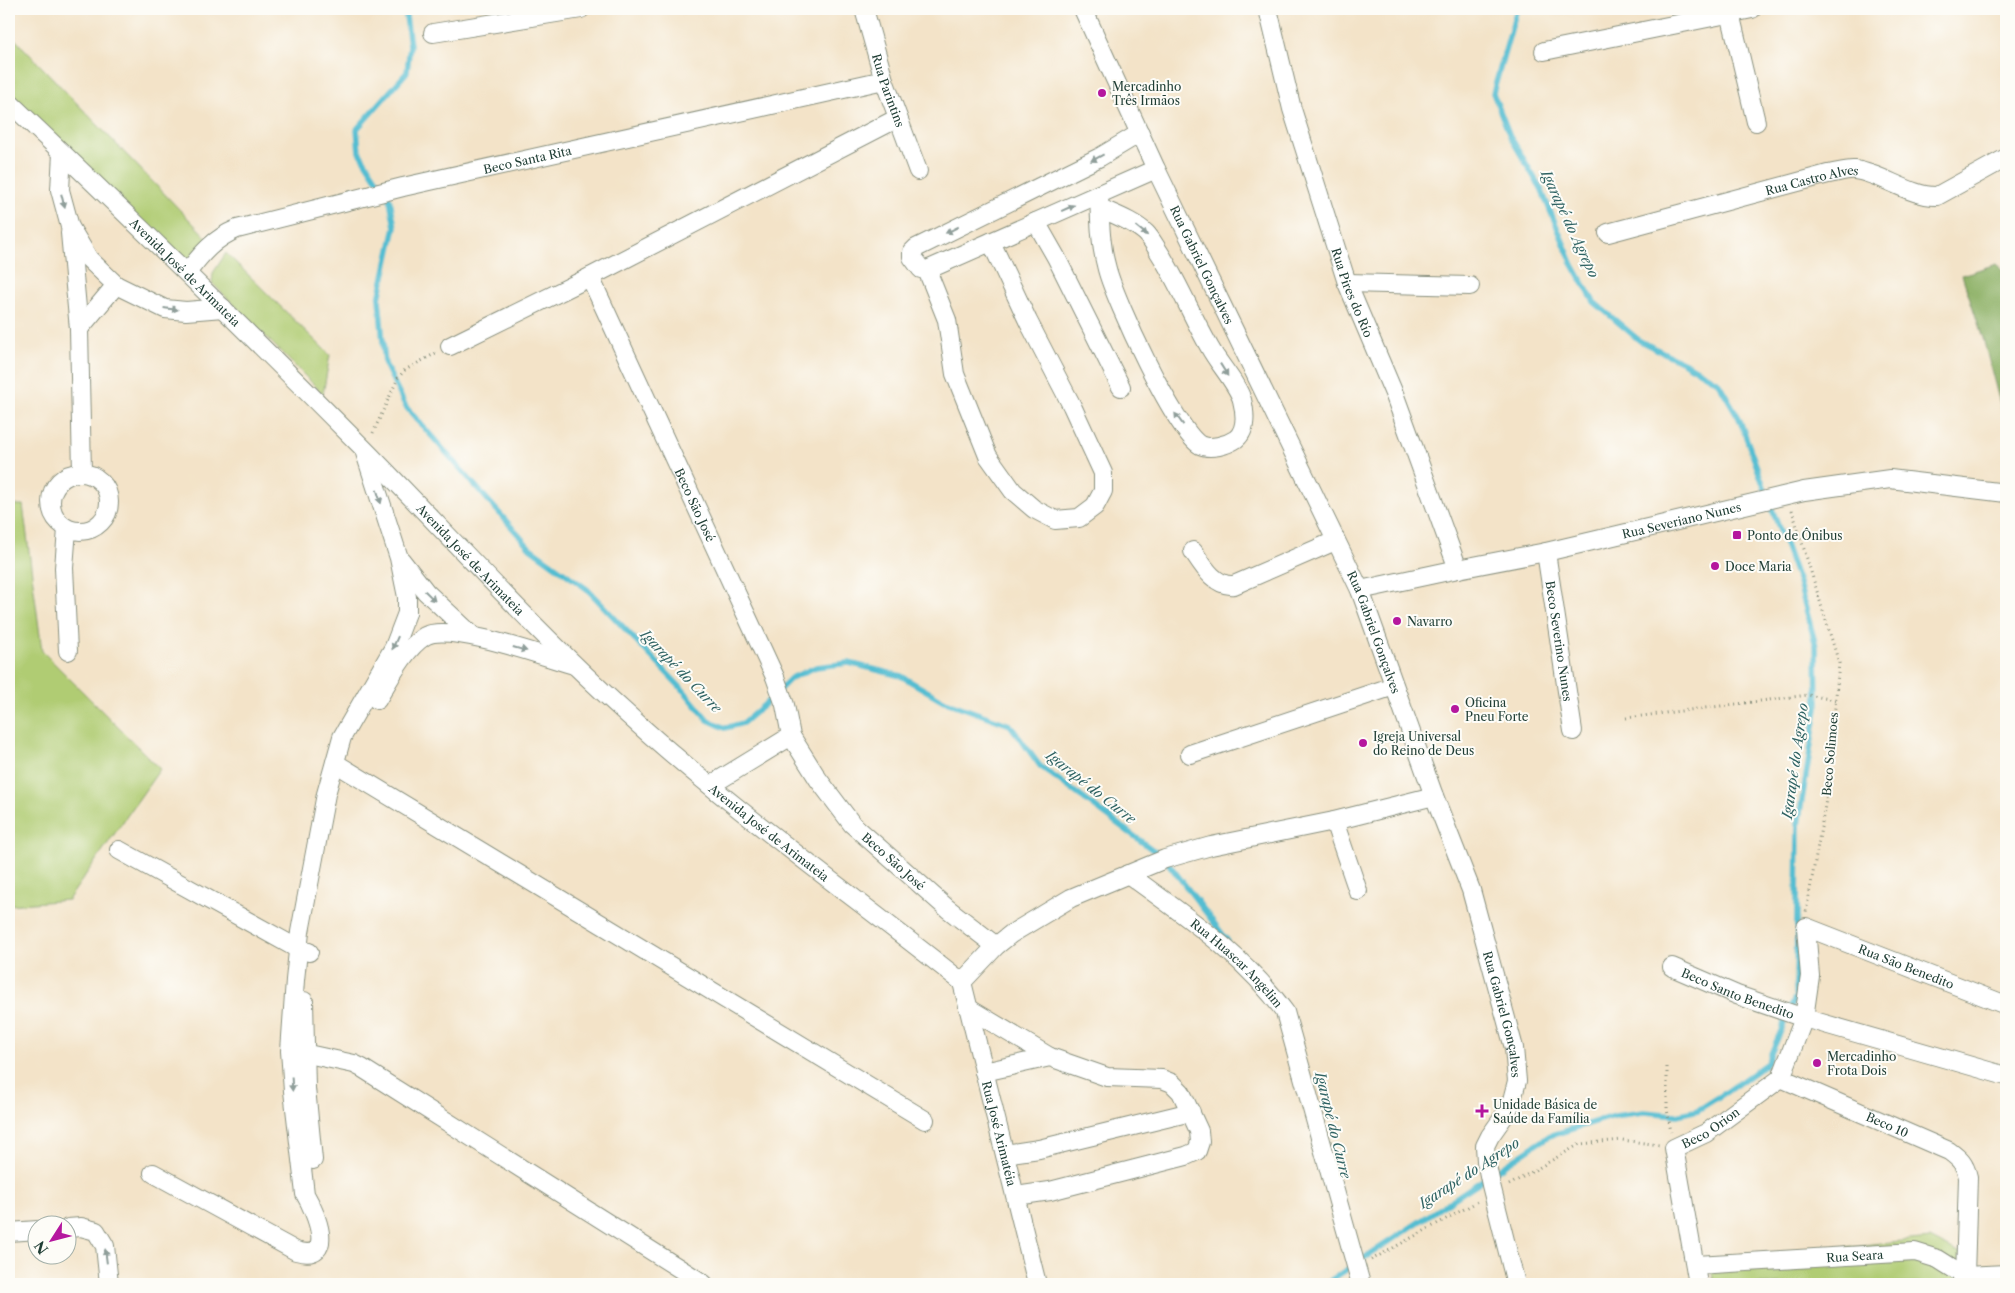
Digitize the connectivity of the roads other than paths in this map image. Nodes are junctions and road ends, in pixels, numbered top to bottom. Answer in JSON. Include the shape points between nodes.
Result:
{"nodes":[{"id":1,"x":581,"y":9,"type":"edge"},
{"id":2,"x":864,"y":9,"type":"edge"},
{"id":3,"x":1083,"y":9,"type":"edge"},
{"id":4,"x":1268,"y":9,"type":"edge"},
{"id":5,"x":1752,"y":9,"type":"edge"},
{"id":6,"x":1730,"y":13,"type":"junction"},
{"id":7,"x":432,"y":33,"type":"dead end"},
{"id":8,"x":1544,"y":50,"type":"dead end"},
{"id":9,"x":884,"y":80,"type":"junction"},
{"id":10,"x":9,"y":102,"type":"edge"},
{"id":11,"x":898,"y":118,"type":"junction"},
{"id":12,"x":1756,"y":122,"type":"dead end"},
{"id":13,"x":1140,"y":133,"type":"junction"},
{"id":14,"x":62,"y":152,"type":"junction"},
{"id":15,"x":2006,"y":158,"type":"edge"},
{"id":16,"x":1156,"y":170,"type":"junction"},
{"id":17,"x":918,"y":171,"type":"dead end"},
{"id":18,"x":1099,"y":201,"type":"junction"},
{"id":19,"x":1036,"y":222,"type":"junction"},
{"id":20,"x":70,"y":227,"type":"junction"},
{"id":21,"x":1608,"y":233,"type":"dead end"},
{"id":22,"x":991,"y":242,"type":"junction"},
{"id":23,"x":927,"y":270,"type":"junction"},
{"id":24,"x":187,"y":272,"type":"junction"},
{"id":25,"x":590,"y":277,"type":"junction"},
{"id":26,"x":1347,"y":283,"type":"junction"},
{"id":27,"x":116,"y":285,"type":"junction"},
{"id":28,"x":1470,"y":286,"type":"dead end"},
{"id":29,"x":223,"y":308,"type":"junction"},
{"id":30,"x":79,"y":329,"type":"junction"},
{"id":31,"x":450,"y":346,"type":"road end"},
{"id":32,"x":1121,"y":387,"type":"dead end"},
{"id":33,"x":364,"y":450,"type":"junction"},
{"id":34,"x":82,"y":473,"type":"junction"},
{"id":35,"x":2006,"y":493,"type":"edge"},
{"id":36,"x":67,"y":529,"type":"junction"},
{"id":37,"x":1335,"y":541,"type":"junction"},
{"id":38,"x":1193,"y":551,"type":"dead end"},
{"id":39,"x":1546,"y":552,"type":"junction"},
{"id":40,"x":400,"y":558,"type":"junction"},
{"id":41,"x":1458,"y":568,"type":"junction"},
{"id":42,"x":1360,"y":590,"type":"junction"},
{"id":43,"x":473,"y":636,"type":"junction"},
{"id":44,"x":68,"y":651,"type":"dead end"},
{"id":45,"x":574,"y":665,"type":"junction"},
{"id":46,"x":1394,"y":686,"type":"junction"},
{"id":47,"x":1573,"y":731,"type":"dead end"},
{"id":48,"x":791,"y":736,"type":"junction"},
{"id":49,"x":1190,"y":754,"type":"dead end"},
{"id":50,"x":339,"y":765,"type":"junction"},
{"id":51,"x":711,"y":785,"type":"junction"},
{"id":52,"x":1434,"y":796,"type":"junction"},
{"id":53,"x":1334,"y":821,"type":"junction"},
{"id":54,"x":119,"y":850,"type":"dead end"},
{"id":55,"x":1128,"y":874,"type":"junction"},
{"id":56,"x":1358,"y":891,"type":"dead end"},
{"id":57,"x":996,"y":946,"type":"junction"},
{"id":58,"x":304,"y":951,"type":"junction"},
{"id":59,"x":1672,"y":967,"type":"dead end"},
{"id":60,"x":962,"y":982,"type":"junction"},
{"id":61,"x":2006,"y":1005,"type":"edge"},
{"id":62,"x":968,"y":1008,"type":"junction"},
{"id":63,"x":1804,"y":1018,"type":"junction"},
{"id":64,"x":298,"y":1052,"type":"junction"},
{"id":65,"x":1050,"y":1057,"type":"junction"},
{"id":66,"x":984,"y":1072,"type":"junction"},
{"id":67,"x":2006,"y":1076,"type":"edge"},
{"id":68,"x":1781,"y":1078,"type":"junction"},
{"id":69,"x":1191,"y":1112,"type":"junction"},
{"id":70,"x":926,"y":1120,"type":"dead end"},
{"id":71,"x":1005,"y":1154,"type":"junction"},
{"id":72,"x":153,"y":1173,"type":"dead end"},
{"id":73,"x":1016,"y":1196,"type":"junction"},
{"id":74,"x":78,"y":1227,"type":"edge"},
{"id":75,"x":28,"y":1231,"type":"edge"},
{"id":76,"x":9,"y":1232,"type":"edge"},
{"id":77,"x":1696,"y":1265,"type":"junction"},
{"id":78,"x":2006,"y":1274,"type":"edge"},
{"id":79,"x":1963,"y":1280,"type":"edge"},
{"id":80,"x":109,"y":1284,"type":"edge"},
{"id":81,"x":704,"y":1284,"type":"edge"},
{"id":82,"x":1038,"y":1284,"type":"edge"},
{"id":83,"x":1361,"y":1284,"type":"edge"},
{"id":84,"x":1516,"y":1284,"type":"edge"},
{"id":85,"x":1698,"y":1284,"type":"edge"}],
"edges":[{"from":1,"to":7,"type":"street"},
{"from":2,"to":9,"type":"street","name":"Rua Parintins"},
{"from":3,"to":13,"type":"street","name":"Rua Gabriel Gonçalves"},
{"from":4,"to":26,"type":"street","name":"Rua Pires do Río","via":[[1292,109]]},
{"from":5,"to":6,"type":"street"},
{"from":6,"to":8,"type":"street"},
{"from":6,"to":12,"type":"street"},
{"from":9,"to":11,"type":"street","name":"Rua Parintins"},
{"from":9,"to":24,"type":"street","name":"Beco Santa Rita","via":[[403,187],[237,230],[215,242]]},
{"from":10,"to":14,"type":"street","name":"Avenida José de Arimateia"},
{"from":11,"to":17,"type":"street","name":"Rua Parintins"},
{"from":11,"to":25,"type":"street"},
{"from":13,"to":16,"type":"street","name":"Rua Gabriel Gonçalves"},
{"from":13,"to":23,"type":"street","one_way":true,"via":[[916,248],[912,257],[921,270]]},
{"from":14,"to":20,"type":"street","one_way":true,"via":[[60,190]]},
{"from":14,"to":24,"type":"street","name":"Avenida José de Arimateia"},
{"from":15,"to":21,"type":"street","name":"Rua Castro Alves","via":[[1937,196],[1926,197],[1880,176],[1853,170]]},
{"from":16,"to":18,"type":"street"},
{"from":16,"to":37,"type":"street","name":"Rua Gabriel Gonçalves"},
{"from":18,"to":18,"type":"street","one_way":true,"via":[[1147,234],[1168,266],[1210,348],[1241,397],[1244,424],[1236,439],[1215,447],[1201,446],[1170,407],[1107,271],[1100,237]]},
{"from":19,"to":18,"type":"street","one_way":true},
{"from":19,"to":22,"type":"street"},
{"from":19,"to":32,"type":"street"},
{"from":20,"to":27,"type":"street","via":[[88,259]]},
{"from":20,"to":30,"type":"street"},
{"from":22,"to":23,"type":"street"},
{"from":22,"to":23,"type":"street","via":[[1103,473],[1103,492],[1095,506],[1079,518],[1055,520],[1034,509],[1013,491],[988,456],[955,374],[947,320]]},
{"from":24,"to":29,"type":"street","name":"Avenida José de Arimateia"},
{"from":25,"to":31,"type":"street"},
{"from":25,"to":48,"type":"street","name":"Beco São José","via":[[775,677]]},
{"from":26,"to":28,"type":"street"},
{"from":26,"to":41,"type":"street","name":"Rua Pires do Río","via":[[1394,396]]},
{"from":27,"to":29,"type":"street","one_way":true,"via":[[165,309]]},
{"from":27,"to":30,"type":"street"},
{"from":29,"to":33,"type":"street","name":"Avenida José de Arimateia"},
{"from":30,"to":34,"type":"street"},
{"from":33,"to":40,"type":"street","one_way":true},
{"from":33,"to":45,"type":"street","name":"Avenida José de Arimateia"},
{"from":34,"to":36,"type":"street","via":[[70,474],[60,480],[50,500],[52,512]]},
{"from":34,"to":36,"type":"street","via":[[93,476],[108,493],[106,516],[90,530],[78,532]]},
{"from":35,"to":39,"type":"street","name":"Rua Severiano Nunes","via":[[1890,478],[1784,496]]},
{"from":36,"to":44,"type":"street","via":[[64,568]]},
{"from":37,"to":38,"type":"street","via":[[1234,585],[1218,582]]},
{"from":37,"to":42,"type":"street","name":"Rua Gabriel Gonçalves"},
{"from":39,"to":41,"type":"street","name":"Rua Severiano Nunes"},
{"from":39,"to":47,"type":"street","name":"Beco Severino Nunes"},
{"from":40,"to":43,"type":"street","one_way":true,"via":[[426,592]]},
{"from":40,"to":50,"type":"street","one_way":true,"via":[[407,597],[406,618],[387,659],[342,737]]},
{"from":41,"to":42,"type":"street","name":"Rua Severiano Nunes"},
{"from":42,"to":46,"type":"street","name":"Rua Gabriel Gonçalves"},
{"from":43,"to":45,"type":"street","one_way":true},
{"from":43,"to":50,"type":"street","via":[[433,633],[422,639],[398,666]]},
{"from":45,"to":51,"type":"street","name":"Avenida José de Arimateia"},
{"from":46,"to":49,"type":"street"},
{"from":46,"to":52,"type":"street","name":"Rua Gabriel Gonçalves"},
{"from":48,"to":51,"type":"street"},
{"from":48,"to":57,"type":"street","name":"Beco São José","via":[[852,824],[948,910]]},
{"from":50,"to":58,"type":"street","via":[[312,926]]},
{"from":50,"to":70,"type":"street"},
{"from":51,"to":60,"type":"street","name":"Avenida José de Arimateia"},
{"from":52,"to":53,"type":"street"},
{"from":52,"to":84,"type":"street","name":"Rua Gabriel Gonçalves","via":[[1471,890],[1514,1048],[1517,1080],[1506,1112],[1485,1146],[1491,1185]]},
{"from":53,"to":55,"type":"street","via":[[1211,846]]},
{"from":53,"to":56,"type":"street"},
{"from":54,"to":58,"type":"street"},
{"from":55,"to":57,"type":"street","via":[[1071,898]]},
{"from":55,"to":83,"type":"street","name":"Rua Huascar Angelim","via":[[1226,947],[1274,996],[1285,1012]]},
{"from":57,"to":60,"type":"street"},
{"from":58,"to":64,"type":"street","via":[[295,980]]},
{"from":59,"to":63,"type":"street","name":"Beco Santo Benedito","via":[[1737,995]]},
{"from":60,"to":62,"type":"street","name":"Rua José Arimatéia"},
{"from":61,"to":63,"type":"street","name":"Rua São Benedito","via":[[1806,927],[1810,976]]},
{"from":62,"to":65,"type":"street"},
{"from":62,"to":66,"type":"street","name":"Rua José Arimatéia"},
{"from":63,"to":67,"type":"street"},
{"from":63,"to":68,"type":"street"},
{"from":64,"to":72,"type":"street","via":[[306,1094],[316,1192],[314,1209],[321,1243],[318,1249],[304,1254],[296,1251]]},
{"from":64,"to":81,"type":"street","via":[[354,1064],[369,1072]]},
{"from":65,"to":66,"type":"street"},
{"from":65,"to":69,"type":"street","via":[[1097,1075],[1162,1079],[1181,1092]]},
{"from":66,"to":71,"type":"street","name":"Rua José Arimatéia"},
{"from":68,"to":77,"type":"street","name":"Beco Orion","via":[[1706,1133],[1674,1148]]},
{"from":68,"to":79,"type":"street","name":"Beco 10","via":[[1949,1151],[1960,1160],[1968,1177]]},
{"from":69,"to":71,"type":"street","via":[[1039,1149]]},
{"from":69,"to":73,"type":"street","via":[[1199,1131],[1197,1151],[1050,1191]]},
{"from":71,"to":73,"type":"street","name":"Rua José Arimatéia"},
{"from":73,"to":82,"type":"street","name":"Rua José Arimatéia"},
{"from":80,"to":74,"type":"street","one_way":true,"via":[[105,1246],[96,1230]]},
{"from":75,"to":76,"type":"street"},
{"from":77,"to":79,"type":"street","name":"Rua Seara","via":[[1915,1252],[1938,1258]]},
{"from":77,"to":85,"type":"street","name":"Beco Orion"},
{"from":78,"to":79,"type":"street"}]}
